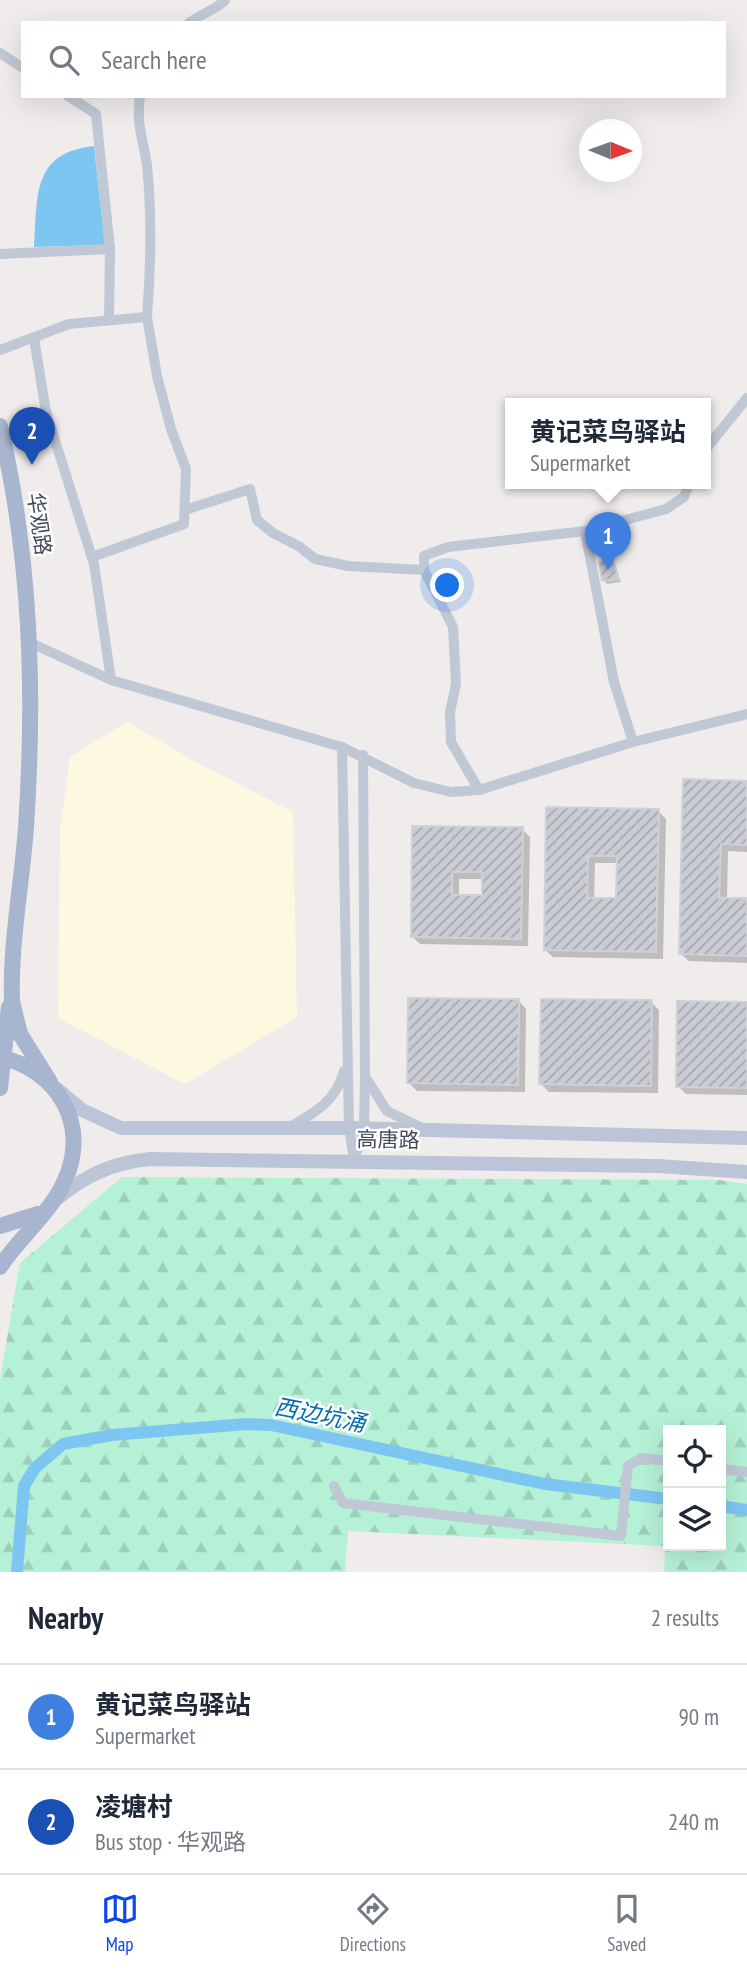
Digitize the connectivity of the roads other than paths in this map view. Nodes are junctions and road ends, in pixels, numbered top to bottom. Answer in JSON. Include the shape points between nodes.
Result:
{"nodes":[{"id":1,"x":225,"y":0,"type":"edge"},
{"id":2,"x":192,"y":21,"type":"edge"},
{"id":3,"x":0,"y":53,"type":"edge"},
{"id":4,"x":21,"y":67,"type":"edge"},
{"id":5,"x":71,"y":98,"type":"edge"},
{"id":6,"x":140,"y":98,"type":"edge"},
{"id":7,"x":110,"y":249,"type":"junction"},
{"id":8,"x":0,"y":254,"type":"edge"},
{"id":9,"x":147,"y":317,"type":"junction"},
{"id":10,"x":109,"y":320,"type":"junction"},
{"id":11,"x":34,"y":338,"type":"junction"},
{"id":12,"x":0,"y":351,"type":"edge"},
{"id":13,"x":747,"y":398,"type":"edge"},
{"id":14,"x":0,"y":426,"type":"edge"},
{"id":15,"x":711,"y":443,"type":"edge"},
{"id":16,"x":687,"y":489,"type":"edge"},
{"id":17,"x":185,"y":510,"type":"junction"},
{"id":18,"x":585,"y":531,"type":"junction"},
{"id":19,"x":92,"y":557,"type":"junction"},
{"id":20,"x":424,"y":570,"type":"junction"},
{"id":21,"x":29,"y":642,"type":"junction"},
{"id":22,"x":111,"y":680,"type":"junction"},
{"id":23,"x":747,"y":714,"type":"edge"},
{"id":24,"x":632,"y":742,"type":"junction"},
{"id":25,"x":342,"y":747,"type":"junction"},
{"id":26,"x":363,"y":755,"type":"junction"},
{"id":27,"x":479,"y":790,"type":"junction"},
{"id":28,"x":11,"y":988,"type":"junction"},
{"id":29,"x":1,"y":1057,"type":"edge"},
{"id":30,"x":347,"y":1061,"type":"junction"},
{"id":31,"x":365,"y":1076,"type":"junction"},
{"id":32,"x":50,"y":1082,"type":"junction"},
{"id":33,"x":0,"y":1088,"type":"edge"},
{"id":34,"x":288,"y":1128,"type":"junction"},
{"id":35,"x":349,"y":1128,"type":"junction"},
{"id":36,"x":364,"y":1129,"type":"junction"},
{"id":37,"x":427,"y":1130,"type":"junction"},
{"id":38,"x":747,"y":1138,"type":"edge"},
{"id":39,"x":354,"y":1160,"type":"junction"},
{"id":40,"x":747,"y":1172,"type":"edge"},
{"id":41,"x":43,"y":1211,"type":"junction"},
{"id":42,"x":0,"y":1226,"type":"edge"},
{"id":43,"x":0,"y":1267,"type":"edge"},
{"id":44,"x":663,"y":1460,"type":"edge"},
{"id":45,"x":726,"y":1470,"type":"edge"},
{"id":46,"x":747,"y":1472,"type":"edge"},
{"id":47,"x":334,"y":1486,"type":"dead end"}],
"edges":[{"from":1,"to":2,"type":"street"},
{"from":3,"to":4,"type":"street"},
{"from":5,"to":7,"type":"street","via":[[96,114]]},
{"from":6,"to":9,"type":"street","via":[[137,122],[147,164],[151,258]]},
{"from":7,"to":8,"type":"street"},
{"from":7,"to":10,"type":"street"},
{"from":9,"to":10,"type":"street"},
{"from":9,"to":17,"type":"street","via":[[171,429],[186,469]]},
{"from":10,"to":11,"type":"street","via":[[69,324]]},
{"from":11,"to":12,"type":"street"},
{"from":11,"to":19,"type":"street","via":[[46,411]]},
{"from":13,"to":15,"type":"street"},
{"from":14,"to":21,"type":"main road","name":"华观路","via":[[22,547]]},
{"from":16,"to":18,"type":"street","via":[[684,497],[666,509]]},
{"from":17,"to":19,"type":"street","via":[[184,524]]},
{"from":17,"to":20,"type":"street","via":[[250,489],[257,520],[315,559],[348,566]]},
{"from":18,"to":20,"type":"street","via":[[448,547],[424,556]]},
{"from":18,"to":24,"type":"street","via":[[614,682]]},
{"from":19,"to":22,"type":"street"},
{"from":20,"to":27,"type":"street","via":[[453,627],[456,684],[450,712],[451,742]]},
{"from":21,"to":22,"type":"street"},
{"from":21,"to":28,"type":"main road","name":"华观路","via":[[28,778]]},
{"from":22,"to":25,"type":"street"},
{"from":23,"to":24,"type":"street"},
{"from":24,"to":27,"type":"street"},
{"from":25,"to":26,"type":"street"},
{"from":25,"to":30,"type":"street"},
{"from":26,"to":27,"type":"street","via":[[414,783],[452,792]]},
{"from":26,"to":31,"type":"street"},
{"from":28,"to":29,"type":"main road"},
{"from":28,"to":32,"type":"main road","name":"华观路","via":[[20,1034]]},
{"from":29,"to":32,"type":"main road","via":[[29,1067]]},
{"from":29,"to":33,"type":"main road"},
{"from":30,"to":34,"type":"street","via":[[327,1104]]},
{"from":30,"to":35,"type":"street"},
{"from":31,"to":36,"type":"street"},
{"from":31,"to":37,"type":"street","via":[[387,1111]]},
{"from":32,"to":34,"type":"street","name":"高唐路","via":[[82,1110],[121,1128]]},
{"from":32,"to":41,"type":"main road","name":"华观路","via":[[69,1109],[73,1158],[65,1183]]},
{"from":34,"to":35,"type":"street","name":"高唐路"},
{"from":35,"to":36,"type":"street","name":"高唐路"},
{"from":35,"to":39,"type":"street"},
{"from":36,"to":37,"type":"street","name":"高唐路"},
{"from":36,"to":39,"type":"street"},
{"from":37,"to":38,"type":"street","name":"高唐路"},
{"from":39,"to":40,"type":"street","name":"高唐路"},
{"from":39,"to":41,"type":"street","name":"高唐路","via":[[132,1161],[91,1174]]},
{"from":41,"to":42,"type":"main road"},
{"from":41,"to":43,"type":"main road"},
{"from":44,"to":47,"type":"street","via":[[641,1458],[628,1468],[621,1536],[343,1503]]},
{"from":45,"to":46,"type":"street"}]}
